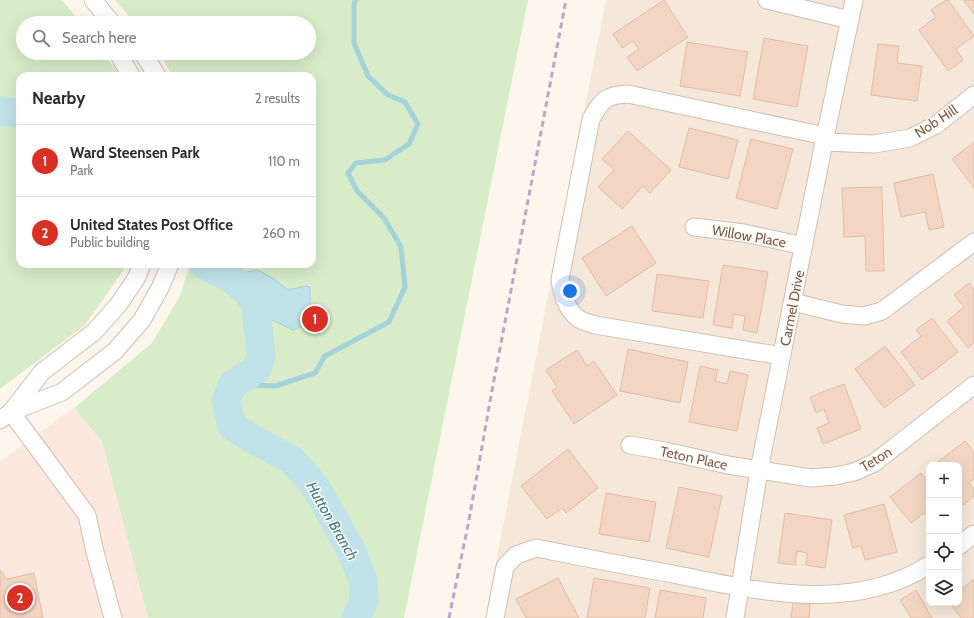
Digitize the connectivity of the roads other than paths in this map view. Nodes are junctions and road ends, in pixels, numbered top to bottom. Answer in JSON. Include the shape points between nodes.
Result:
{"nodes":[{"id":1,"x":93,"y":0,"type":"edge"},
{"id":2,"x":767,"y":0,"type":"edge"},
{"id":3,"x":854,"y":0,"type":"edge"},
{"id":4,"x":106,"y":16,"type":"edge"},
{"id":5,"x":850,"y":20,"type":"junction"},
{"id":6,"x":122,"y":60,"type":"edge"},
{"id":7,"x":147,"y":60,"type":"edge"},
{"id":8,"x":129,"y":72,"type":"edge"},
{"id":9,"x":155,"y":72,"type":"edge"},
{"id":10,"x":974,"y":95,"type":"edge"},
{"id":11,"x":825,"y":139,"type":"junction"},
{"id":12,"x":694,"y":227,"type":"dead end"},
{"id":13,"x":974,"y":242,"type":"edge"},
{"id":14,"x":804,"y":246,"type":"junction"},
{"id":15,"x":140,"y":268,"type":"edge"},
{"id":16,"x":168,"y":268,"type":"edge"},
{"id":17,"x":793,"y":302,"type":"junction"},
{"id":18,"x":782,"y":356,"type":"junction"},
{"id":19,"x":974,"y":385,"type":"edge"},
{"id":20,"x":6,"y":416,"type":"edge"},
{"id":21,"x":630,"y":445,"type":"dead end"},
{"id":22,"x":759,"y":470,"type":"junction"},
{"id":23,"x":974,"y":534,"type":"edge"},
{"id":24,"x":962,"y":544,"type":"edge"},
{"id":25,"x":926,"y":567,"type":"edge"},
{"id":26,"x":740,"y":588,"type":"junction"},
{"id":27,"x":113,"y":618,"type":"edge"},
{"id":28,"x":495,"y":618,"type":"edge"},
{"id":29,"x":735,"y":618,"type":"edge"}],
"edges":[{"from":1,"to":4,"type":"street"},
{"from":2,"to":5,"type":"street"},
{"from":3,"to":5,"type":"street","name":"Carmel Drive"},
{"from":5,"to":11,"type":"street","name":"Carmel Drive"},
{"from":6,"to":8,"type":"street"},
{"from":7,"to":9,"type":"street"},
{"from":10,"to":11,"type":"street","name":"Nob Hill","via":[[936,125],[910,138],[874,144]]},
{"from":11,"to":14,"type":"street","name":"Carmel Drive"},
{"from":11,"to":18,"type":"street","name":"Nob Hill","via":[[628,94],[604,99],[591,119],[560,279],[562,294],[569,309],[580,319],[595,325]]},
{"from":12,"to":14,"type":"street","name":"Willow Place"},
{"from":13,"to":17,"type":"street","via":[[882,311],[864,316],[842,314]]},
{"from":14,"to":17,"type":"street","name":"Carmel Drive"},
{"from":15,"to":20,"type":"street","via":[[119,304],[94,332],[42,372]]},
{"from":16,"to":20,"type":"street","via":[[142,320],[115,351],[62,392]]},
{"from":17,"to":18,"type":"street","name":"Carmel Drive"},
{"from":18,"to":22,"type":"street","name":"Carmel Drive"},
{"from":19,"to":22,"type":"street","name":"Teton","via":[[874,464],[854,472],[811,478]]},
{"from":20,"to":27,"type":"street","via":[[87,515]]},
{"from":21,"to":22,"type":"street","name":"Teton Place"},
{"from":22,"to":26,"type":"street","name":"Carmel Drive"},
{"from":23,"to":24,"type":"street"},
{"from":25,"to":26,"type":"street","via":[[916,574],[880,587],[843,594],[808,595]]},
{"from":26,"to":28,"type":"street","via":[[536,548],[516,555],[505,567]]},
{"from":26,"to":29,"type":"street","name":"Carmel Drive"}]}
